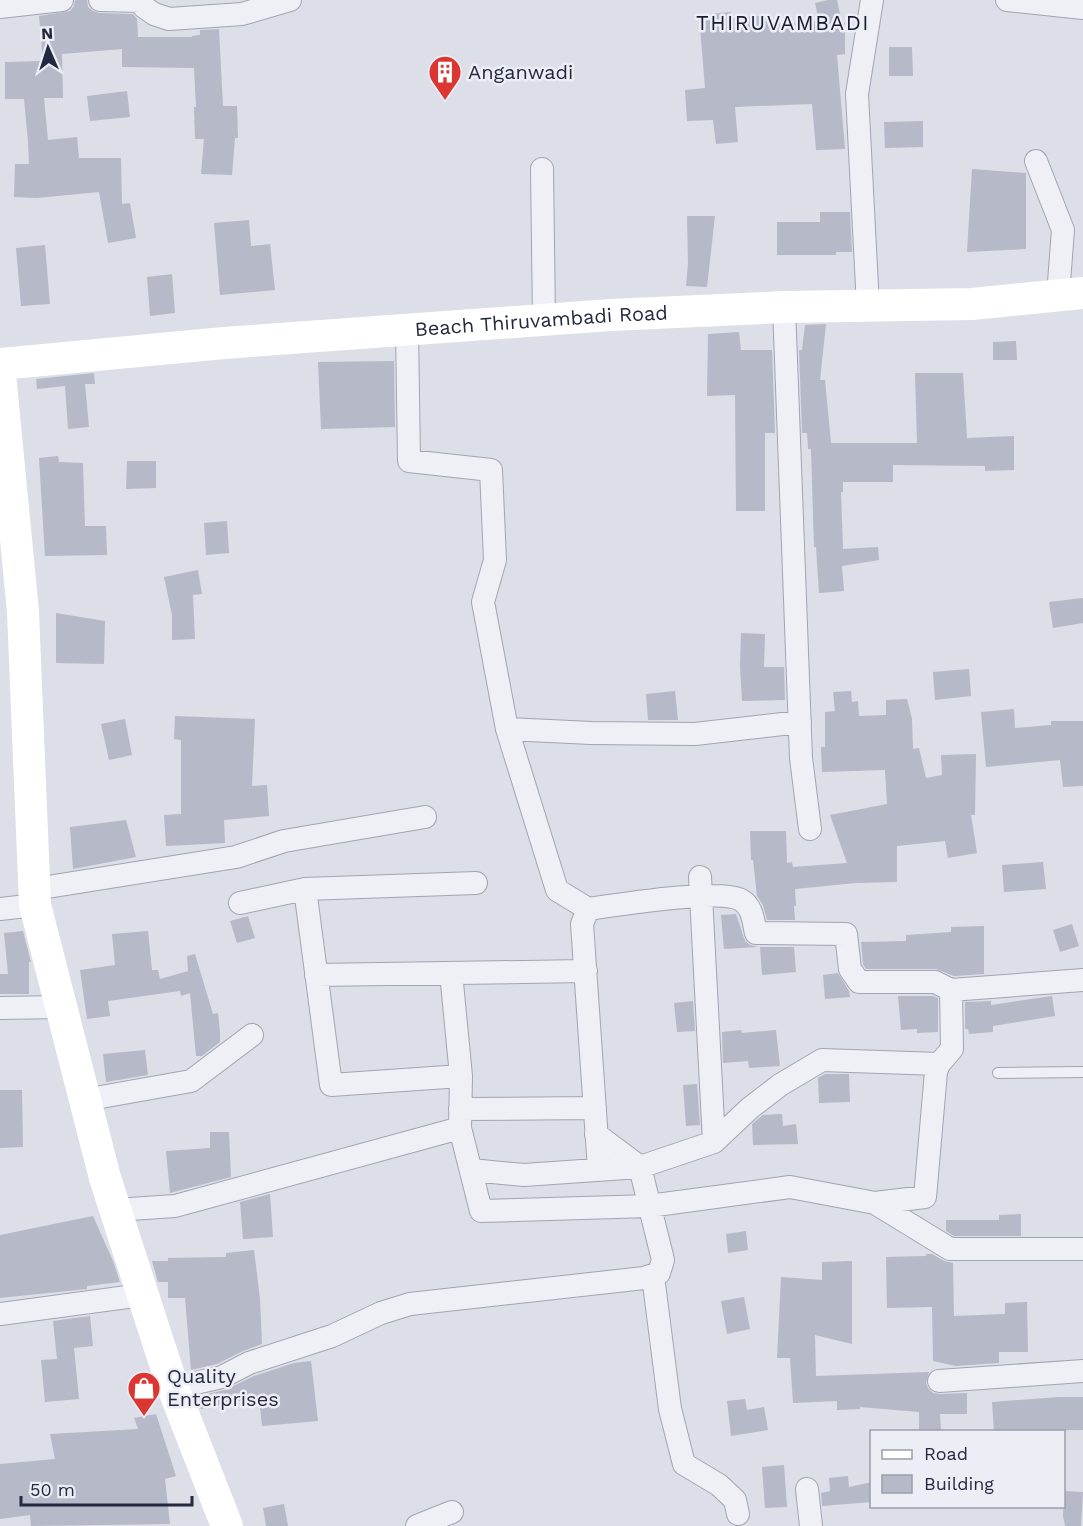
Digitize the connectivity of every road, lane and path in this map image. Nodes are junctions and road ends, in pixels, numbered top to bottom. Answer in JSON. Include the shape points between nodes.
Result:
{"nodes":[{"id":1,"x":62,"y":0,"type":"edge"},
{"id":2,"x":100,"y":0,"type":"edge"},
{"id":3,"x":290,"y":0,"type":"edge"},
{"id":4,"x":872,"y":0,"type":"edge"},
{"id":5,"x":1007,"y":0,"type":"edge"},
{"id":6,"x":140,"y":1,"type":"edge"},
{"id":7,"x":0,"y":7,"type":"edge"},
{"id":8,"x":1083,"y":8,"type":"edge"},
{"id":9,"x":1036,"y":160,"type":"dead end"},
{"id":10,"x":542,"y":169,"type":"dead end"},
{"id":11,"x":1071,"y":294,"type":"edge"},
{"id":12,"x":868,"y":306,"type":"junction"},
{"id":13,"x":784,"y":307,"type":"junction"},
{"id":14,"x":544,"y":320,"type":"junction"},
{"id":15,"x":407,"y":329,"type":"junction"},
{"id":16,"x":0,"y":364,"type":"edge"},
{"id":17,"x":0,"y":374,"type":"edge"},
{"id":18,"x":800,"y":722,"type":"junction"},
{"id":19,"x":507,"y":729,"type":"junction"},
{"id":20,"x":425,"y":817,"type":"dead end"},
{"id":21,"x":810,"y":829,"type":"dead end"},
{"id":22,"x":476,"y":883,"type":"dead end"},
{"id":23,"x":700,"y":886,"type":"junction"},
{"id":24,"x":305,"y":890,"type":"junction"},
{"id":25,"x":35,"y":897,"type":"junction"},
{"id":26,"x":240,"y":903,"type":"dead end"},
{"id":27,"x":0,"y":909,"type":"edge"},
{"id":28,"x":588,"y":909,"type":"junction"},
{"id":29,"x":586,"y":971,"type":"junction"},
{"id":30,"x":451,"y":973,"type":"junction"},
{"id":31,"x":316,"y":975,"type":"junction"},
{"id":32,"x":1083,"y":980,"type":"edge"},
{"id":33,"x":951,"y":990,"type":"junction"},
{"id":34,"x":61,"y":1007,"type":"junction"},
{"id":35,"x":0,"y":1008,"type":"edge"},
{"id":36,"x":252,"y":1035,"type":"dead end"},
{"id":37,"x":939,"y":1064,"type":"junction"},
{"id":38,"x":1083,"y":1072,"type":"edge"},
{"id":39,"x":998,"y":1073,"type":"dead end"},
{"id":40,"x":460,"y":1076,"type":"junction"},
{"id":41,"x":84,"y":1100,"type":"junction"},
{"id":42,"x":595,"y":1108,"type":"junction"},
{"id":43,"x":460,"y":1118,"type":"junction"},
{"id":44,"x":597,"y":1134,"type":"junction"},
{"id":45,"x":714,"y":1142,"type":"junction"},
{"id":46,"x":640,"y":1167,"type":"junction"},
{"id":47,"x":599,"y":1169,"type":"junction"},
{"id":48,"x":471,"y":1170,"type":"junction"},
{"id":49,"x":875,"y":1203,"type":"junction"},
{"id":50,"x":649,"y":1206,"type":"junction"},
{"id":51,"x":115,"y":1210,"type":"junction"},
{"id":52,"x":1083,"y":1249,"type":"edge"},
{"id":53,"x":653,"y":1276,"type":"junction"},
{"id":54,"x":142,"y":1294,"type":"junction"},
{"id":55,"x":0,"y":1314,"type":"edge"},
{"id":56,"x":1083,"y":1371,"type":"edge"},
{"id":57,"x":939,"y":1381,"type":"dead end"},
{"id":58,"x":173,"y":1388,"type":"junction"},
{"id":59,"x":807,"y":1489,"type":"dead end"},
{"id":60,"x":452,"y":1512,"type":"dead end"},
{"id":61,"x":738,"y":1514,"type":"dead end"},
{"id":62,"x":227,"y":1526,"type":"edge"},
{"id":63,"x":417,"y":1526,"type":"edge"},
{"id":64,"x":811,"y":1526,"type":"edge"}],
"edges":[{"from":1,"to":7,"type":"street"},
{"from":2,"to":6,"type":"street"},
{"from":3,"to":6,"type":"street","via":[[242,14],[169,19],[154,14]]},
{"from":4,"to":12,"type":"street","via":[[857,94]]},
{"from":5,"to":8,"type":"street"},
{"from":9,"to":11,"type":"street","via":[[1063,230]]},
{"from":10,"to":14,"type":"street"},
{"from":11,"to":12,"type":"main road","name":"Beach Thiruvambadi Road","via":[[972,304]]},
{"from":12,"to":13,"type":"main road","name":"Beach Thiruvambadi Road"},
{"from":13,"to":14,"type":"main road","name":"Beach Thiruvambadi Road"},
{"from":13,"to":18,"type":"street"},
{"from":14,"to":15,"type":"main road","name":"Beach Thiruvambadi Road"},
{"from":15,"to":16,"type":"main road","name":"Beach Thiruvambadi Road"},
{"from":15,"to":19,"type":"street","via":[[409,461],[491,470],[495,560],[483,602]]},
{"from":17,"to":25,"type":"main road","via":[[23,612]]},
{"from":18,"to":19,"type":"street","via":[[695,734]]},
{"from":18,"to":21,"type":"street"},
{"from":19,"to":28,"type":"street","via":[[557,890]]},
{"from":20,"to":25,"type":"street","via":[[284,841],[236,857]]},
{"from":22,"to":24,"type":"street"},
{"from":23,"to":28,"type":"street"},
{"from":23,"to":33,"type":"street","via":[[740,899],[750,909],[756,933],[846,934],[850,969],[859,982],[936,982]]},
{"from":23,"to":45,"type":"street"},
{"from":24,"to":26,"type":"street"},
{"from":24,"to":31,"type":"street"},
{"from":25,"to":27,"type":"street"},
{"from":25,"to":34,"type":"main road"},
{"from":28,"to":29,"type":"street","via":[[582,924]]},
{"from":29,"to":30,"type":"street"},
{"from":29,"to":42,"type":"street"},
{"from":30,"to":31,"type":"street"},
{"from":30,"to":40,"type":"street"},
{"from":31,"to":40,"type":"street","via":[[331,1085]]},
{"from":32,"to":33,"type":"street"},
{"from":33,"to":37,"type":"street","via":[[952,1049]]},
{"from":34,"to":35,"type":"street"},
{"from":34,"to":41,"type":"main road"},
{"from":36,"to":41,"type":"street","via":[[191,1081]]},
{"from":37,"to":45,"type":"street","via":[[822,1060],[780,1085]]},
{"from":37,"to":49,"type":"street","via":[[925,1197]]},
{"from":38,"to":39,"type":"lane"},
{"from":40,"to":43,"type":"street"},
{"from":41,"to":51,"type":"main road"},
{"from":42,"to":43,"type":"street"},
{"from":42,"to":44,"type":"street"},
{"from":43,"to":48,"type":"street"},
{"from":43,"to":51,"type":"street","via":[[175,1206]]},
{"from":44,"to":46,"type":"street"},
{"from":44,"to":47,"type":"street"},
{"from":45,"to":46,"type":"street"},
{"from":46,"to":47,"type":"street"},
{"from":46,"to":50,"type":"street"},
{"from":47,"to":48,"type":"street","via":[[524,1175]]},
{"from":48,"to":50,"type":"street","via":[[481,1211]]},
{"from":49,"to":50,"type":"street","via":[[790,1187]]},
{"from":49,"to":52,"type":"street","via":[[950,1250]]},
{"from":50,"to":53,"type":"street","via":[[663,1260],[659,1273]]},
{"from":51,"to":54,"type":"main road"},
{"from":53,"to":58,"type":"street","via":[[410,1304],[332,1336],[249,1363],[222,1377]]},
{"from":53,"to":61,"type":"street","via":[[670,1409],[684,1464],[727,1492],[735,1500]]},
{"from":54,"to":55,"type":"street"},
{"from":54,"to":58,"type":"main road"},
{"from":56,"to":57,"type":"street"},
{"from":58,"to":62,"type":"main road"},
{"from":59,"to":64,"type":"street"},
{"from":60,"to":63,"type":"street"}]}
